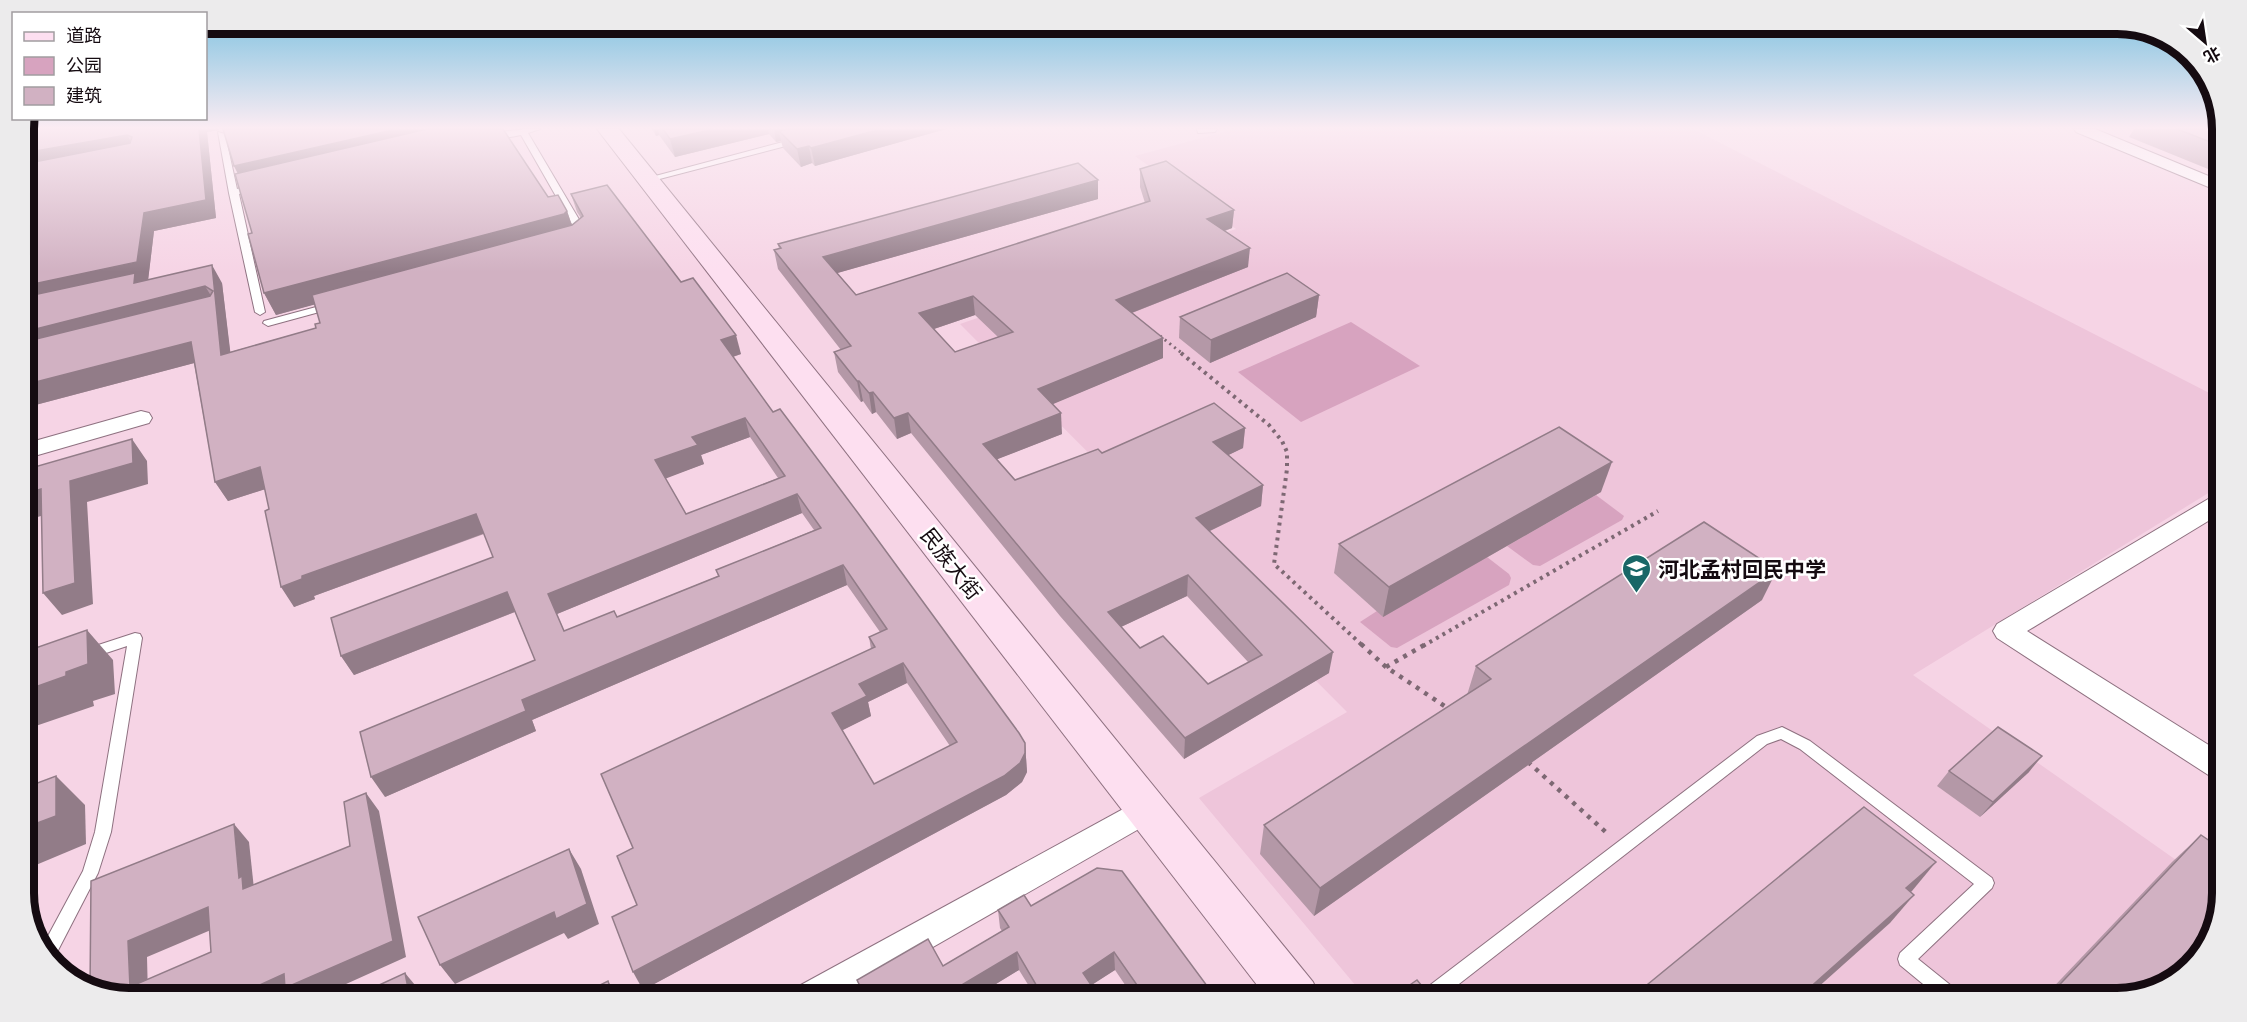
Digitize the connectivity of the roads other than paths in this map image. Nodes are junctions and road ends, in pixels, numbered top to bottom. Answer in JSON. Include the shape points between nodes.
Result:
{"nodes":[{"id":1,"x":230,"y":177,"type":"edge"},
{"id":2,"x":549,"y":177,"type":"edge"},
{"id":3,"x":657,"y":177,"type":"edge"},
{"id":4,"x":2196,"y":177,"type":"edge"},
{"id":5,"x":648,"y":179,"type":"joint"},
{"id":6,"x":2212,"y":183,"type":"edge"},
{"id":7,"x":267,"y":185,"type":"edge"},
{"id":8,"x":233,"y":193,"type":"junction"},
{"id":9,"x":575,"y":239,"type":"edge"},
{"id":10,"x":336,"y":305,"type":"edge"},
{"id":11,"x":260,"y":312,"type":"dead end"},
{"id":12,"x":268,"y":323,"type":"dead end"},
{"id":13,"x":141,"y":418,"type":"dead end"},
{"id":14,"x":35,"y":449,"type":"edge"},
{"id":15,"x":2212,"y":508,"type":"edge"},
{"id":16,"x":80,"y":657,"type":"edge"},
{"id":17,"x":2212,"y":762,"type":"edge"},
{"id":18,"x":1147,"y":808,"type":"junction"},
{"id":19,"x":51,"y":946,"type":"edge"},
{"id":20,"x":830,"y":988,"type":"edge"},
{"id":21,"x":1288,"y":988,"type":"edge"},
{"id":22,"x":1440,"y":988,"type":"edge"},
{"id":23,"x":1941,"y":988,"type":"edge"}],
"edges":[{"from":1,"to":8,"type":"lane"},
{"from":2,"to":9,"type":"lane","via":[[582,233]]},
{"from":3,"to":5,"type":"lane"},
{"from":4,"to":6,"type":"street"},
{"from":5,"to":18,"type":"main road","name":"民族大街"},
{"from":7,"to":8,"type":"lane"},
{"from":8,"to":11,"type":"lane"},
{"from":10,"to":12,"type":"lane"},
{"from":13,"to":14,"type":"street"},
{"from":15,"to":17,"type":"street","via":[[2006,631]]},
{"from":16,"to":19,"type":"lane","via":[[135,638],[103,832],[90,873]]},
{"from":18,"to":20,"type":"street"},
{"from":18,"to":21,"type":"main road","name":"民族大街"},
{"from":22,"to":23,"type":"lane","via":[[1762,740],[1782,733],[1986,883],[1905,959]]}]}
